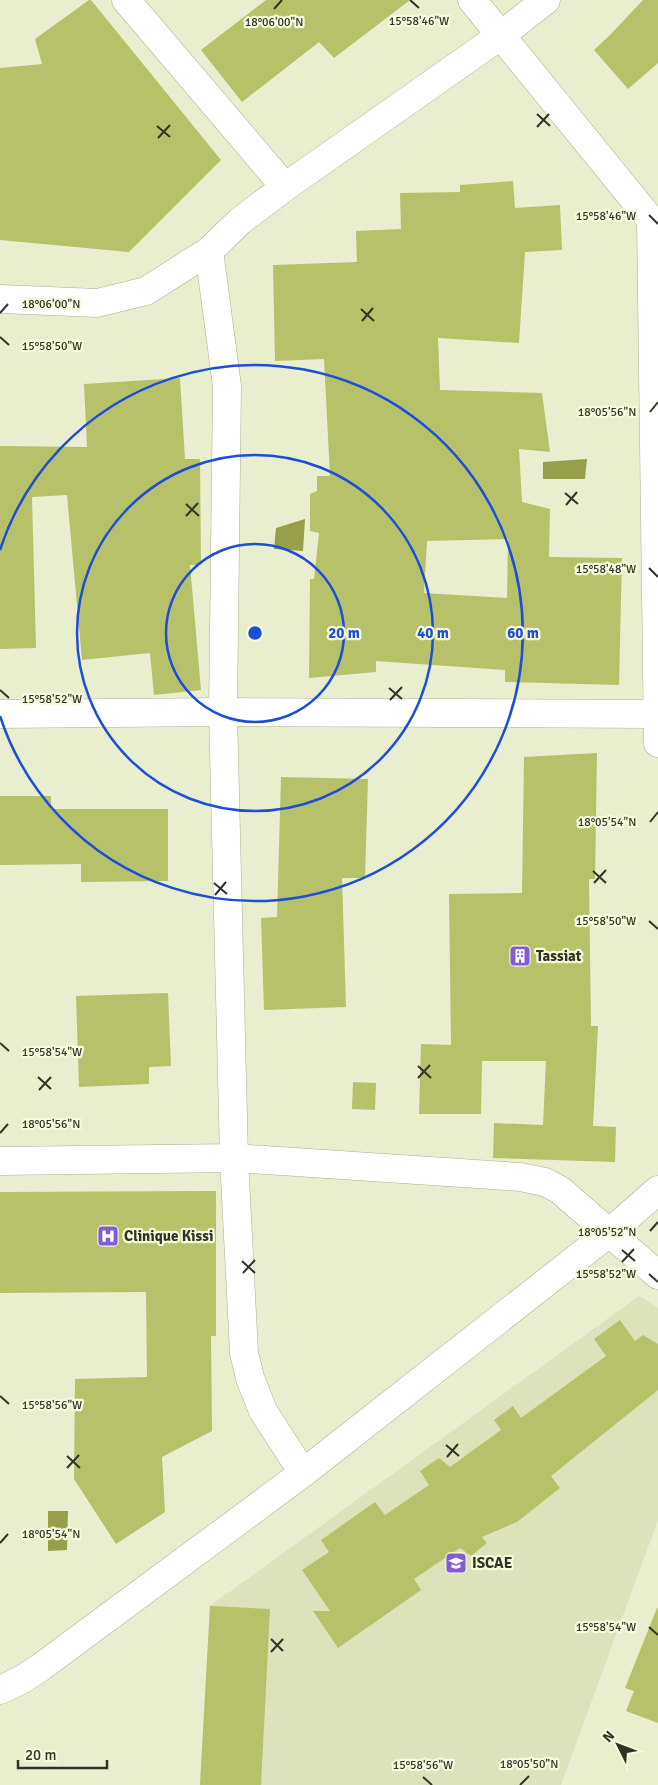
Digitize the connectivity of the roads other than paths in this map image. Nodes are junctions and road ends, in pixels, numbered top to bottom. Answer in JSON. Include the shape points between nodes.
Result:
{"nodes":[{"id":1,"x":126,"y":0,"type":"edge"},
{"id":2,"x":472,"y":0,"type":"edge"},
{"id":3,"x":546,"y":0,"type":"edge"},
{"id":4,"x":500,"y":36,"type":"junction"},
{"id":5,"x":284,"y":187,"type":"junction"},
{"id":6,"x":655,"y":224,"type":"edge"},
{"id":7,"x":208,"y":251,"type":"junction"},
{"id":8,"x":0,"y":299,"type":"edge"},
{"id":9,"x":223,"y":712,"type":"junction"},
{"id":10,"x":0,"y":714,"type":"edge"},
{"id":11,"x":657,"y":714,"type":"edge"},
{"id":12,"x":658,"y":743,"type":"edge"},
{"id":13,"x":234,"y":1158,"type":"junction"},
{"id":14,"x":0,"y":1161,"type":"edge"},
{"id":15,"x":658,"y":1190,"type":"edge"},
{"id":16,"x":609,"y":1233,"type":"junction"},
{"id":17,"x":658,"y":1274,"type":"edge"},
{"id":18,"x":303,"y":1473,"type":"junction"},
{"id":19,"x":0,"y":1690,"type":"edge"}],
"edges":[{"from":1,"to":5,"type":"street"},
{"from":2,"to":4,"type":"street"},
{"from":3,"to":4,"type":"street"},
{"from":4,"to":5,"type":"street"},
{"from":4,"to":6,"type":"street"},
{"from":5,"to":7,"type":"street"},
{"from":6,"to":11,"type":"street"},
{"from":7,"to":8,"type":"street","via":[[146,291],[97,303]]},
{"from":7,"to":9,"type":"street","via":[[227,386]]},
{"from":9,"to":10,"type":"street"},
{"from":9,"to":11,"type":"street"},
{"from":9,"to":13,"type":"street"},
{"from":11,"to":12,"type":"street"},
{"from":13,"to":14,"type":"street"},
{"from":13,"to":16,"type":"street","via":[[520,1177],[545,1182],[560,1190]]},
{"from":13,"to":18,"type":"street","via":[[244,1353],[263,1411]]},
{"from":15,"to":16,"type":"street"},
{"from":16,"to":17,"type":"street"},
{"from":16,"to":18,"type":"street"},
{"from":18,"to":19,"type":"street","via":[[42,1667]]}]}
